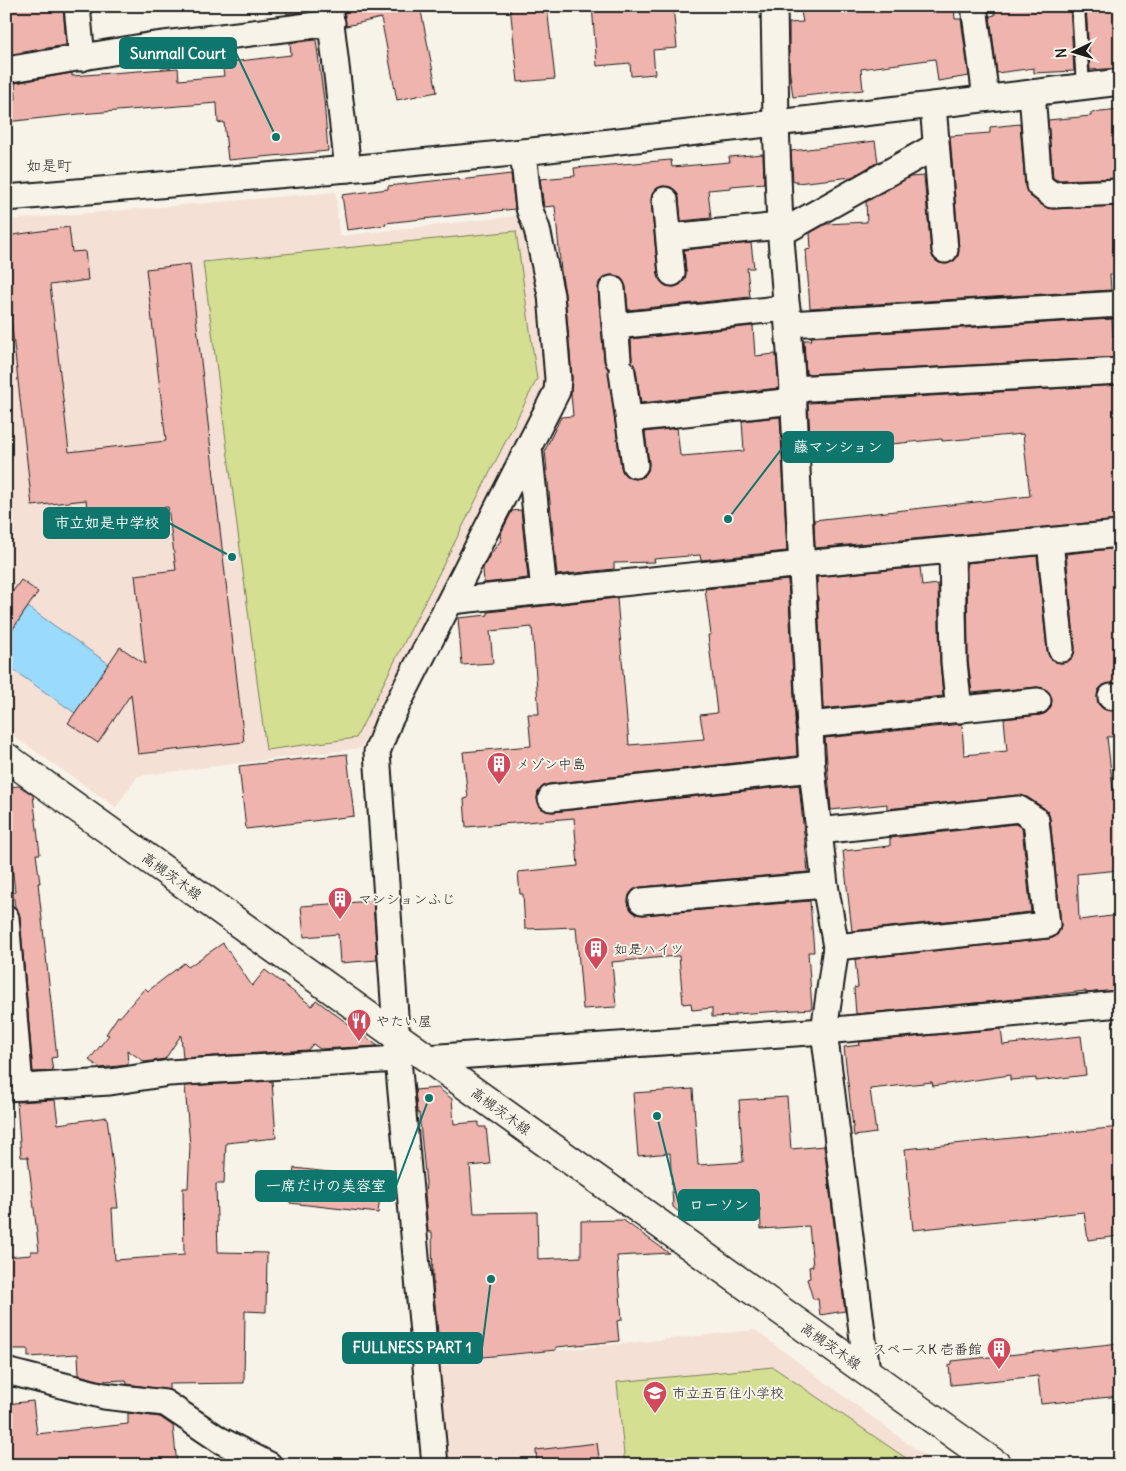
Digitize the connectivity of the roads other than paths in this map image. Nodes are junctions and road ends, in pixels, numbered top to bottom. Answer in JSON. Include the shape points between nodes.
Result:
{"nodes":[{"id":1,"x":77,"y":6,"type":"edge"},
{"id":2,"x":774,"y":6,"type":"edge"},
{"id":3,"x":974,"y":6,"type":"edge"},
{"id":4,"x":1078,"y":6,"type":"edge"},
{"id":5,"x":331,"y":14,"type":"edge"},
{"id":6,"x":82,"y":58,"type":"junction"},
{"id":7,"x":6,"y":70,"type":"edge"},
{"id":8,"x":1120,"y":82,"type":"edge"},
{"id":9,"x":1083,"y":86,"type":"junction"},
{"id":10,"x":1032,"y":93,"type":"junction"},
{"id":11,"x":986,"y":98,"type":"junction"},
{"id":12,"x":933,"y":105,"type":"junction"},
{"id":13,"x":776,"y":123,"type":"junction"},
{"id":14,"x":936,"y":146,"type":"junction"},
{"id":15,"x":523,"y":152,"type":"junction"},
{"id":16,"x":348,"y":169,"type":"junction"},
{"id":17,"x":1120,"y":192,"type":"edge"},
{"id":18,"x":6,"y":198,"type":"edge"},
{"id":19,"x":665,"y":200,"type":"dead end"},
{"id":20,"x":781,"y":229,"type":"junction"},
{"id":21,"x":669,"y":237,"type":"junction"},
{"id":22,"x":945,"y":250,"type":"dead end"},
{"id":23,"x":672,"y":273,"type":"dead end"},
{"id":24,"x":612,"y":289,"type":"dead end"},
{"id":25,"x":1120,"y":304,"type":"edge"},
{"id":26,"x":788,"y":316,"type":"junction"},
{"id":27,"x":616,"y":326,"type":"junction"},
{"id":28,"x":1120,"y":371,"type":"edge"},
{"id":29,"x":793,"y":395,"type":"junction"},
{"id":30,"x":630,"y":419,"type":"junction"},
{"id":31,"x":529,"y":447,"type":"junction"},
{"id":32,"x":635,"y":465,"type":"dead end"},
{"id":33,"x":1120,"y":534,"type":"edge"},
{"id":34,"x":1050,"y":541,"type":"junction"},
{"id":35,"x":952,"y":550,"type":"junction"},
{"id":36,"x":803,"y":564,"type":"junction"},
{"id":37,"x":544,"y":591,"type":"junction"},
{"id":38,"x":451,"y":601,"type":"junction"},
{"id":39,"x":1061,"y":649,"type":"dead end"},
{"id":40,"x":1038,"y":700,"type":"dead end"},
{"id":41,"x":959,"y":710,"type":"junction"},
{"id":42,"x":809,"y":725,"type":"junction"},
{"id":43,"x":6,"y":757,"type":"edge"},
{"id":44,"x":812,"y":770,"type":"junction"},
{"id":45,"x":551,"y":798,"type":"dead end"},
{"id":46,"x":819,"y":831,"type":"junction"},
{"id":47,"x":825,"y":885,"type":"junction"},
{"id":48,"x":642,"y":901,"type":"dead end"},
{"id":49,"x":6,"y":918,"type":"edge"},
{"id":50,"x":836,"y":947,"type":"junction"},
{"id":51,"x":1120,"y":1004,"type":"edge"},
{"id":52,"x":824,"y":1031,"type":"junction"},
{"id":53,"x":398,"y":1048,"type":"junction"},
{"id":54,"x":426,"y":1058,"type":"junction"},
{"id":55,"x":13,"y":1087,"type":"edge"},
{"id":56,"x":6,"y":1371,"type":"edge"},
{"id":57,"x":867,"y":1372,"type":"junction"},
{"id":58,"x":269,"y":1465,"type":"edge"},
{"id":59,"x":435,"y":1465,"type":"edge"},
{"id":60,"x":997,"y":1465,"type":"edge"}],
"edges":[{"from":1,"to":6,"type":"street"},
{"from":2,"to":13,"type":"street"},
{"from":3,"to":11,"type":"street"},
{"from":4,"to":9,"type":"lane"},
{"from":5,"to":6,"type":"street"},
{"from":5,"to":16,"type":"street"},
{"from":6,"to":7,"type":"street"},
{"from":8,"to":9,"type":"street"},
{"from":9,"to":10,"type":"street"},
{"from":10,"to":11,"type":"street"},
{"from":10,"to":17,"type":"street","via":[[1039,185],[1052,195]]},
{"from":11,"to":12,"type":"street"},
{"from":12,"to":13,"type":"street"},
{"from":12,"to":14,"type":"street"},
{"from":13,"to":15,"type":"street"},
{"from":13,"to":20,"type":"street"},
{"from":14,"to":20,"type":"street"},
{"from":14,"to":22,"type":"street"},
{"from":15,"to":16,"type":"street"},
{"from":15,"to":31,"type":"street","via":[[529,208],[551,295],[558,380],[557,391]]},
{"from":16,"to":18,"type":"street"},
{"from":19,"to":21,"type":"street"},
{"from":20,"to":21,"type":"street"},
{"from":20,"to":26,"type":"street"},
{"from":21,"to":23,"type":"street"},
{"from":24,"to":27,"type":"street"},
{"from":25,"to":26,"type":"street"},
{"from":26,"to":27,"type":"street"},
{"from":26,"to":29,"type":"street"},
{"from":27,"to":30,"type":"street"},
{"from":28,"to":29,"type":"street"},
{"from":29,"to":30,"type":"street"},
{"from":29,"to":36,"type":"street"},
{"from":30,"to":32,"type":"street"},
{"from":31,"to":37,"type":"street"},
{"from":31,"to":38,"type":"street"},
{"from":33,"to":34,"type":"street"},
{"from":34,"to":35,"type":"street"},
{"from":34,"to":39,"type":"street"},
{"from":35,"to":36,"type":"street"},
{"from":35,"to":41,"type":"street","via":[[954,662]]},
{"from":36,"to":37,"type":"street"},
{"from":36,"to":42,"type":"street"},
{"from":37,"to":38,"type":"street"},
{"from":38,"to":53,"type":"street","via":[[377,752]]},
{"from":40,"to":41,"type":"street"},
{"from":41,"to":42,"type":"street"},
{"from":42,"to":44,"type":"street"},
{"from":43,"to":53,"type":"main road","name":"高槻茨木線"},
{"from":44,"to":45,"type":"street"},
{"from":44,"to":46,"type":"street"},
{"from":46,"to":47,"type":"street"},
{"from":46,"to":50,"type":"street","via":[[1019,809],[1036,820],[1047,926]]},
{"from":47,"to":48,"type":"street"},
{"from":47,"to":50,"type":"street"},
{"from":49,"to":55,"type":"street"},
{"from":50,"to":52,"type":"street"},
{"from":51,"to":52,"type":"street"},
{"from":52,"to":54,"type":"street"},
{"from":52,"to":57,"type":"street"},
{"from":53,"to":54,"type":"main road","name":"高槻茨木線"},
{"from":53,"to":55,"type":"street","via":[[110,1082]]},
{"from":53,"to":59,"type":"street"},
{"from":54,"to":57,"type":"main road","name":"高槻茨木線"},
{"from":56,"to":58,"type":"street","via":[[104,1396],[165,1403],[220,1440]]},
{"from":57,"to":60,"type":"main road","name":"高槻茨木線"}]}
